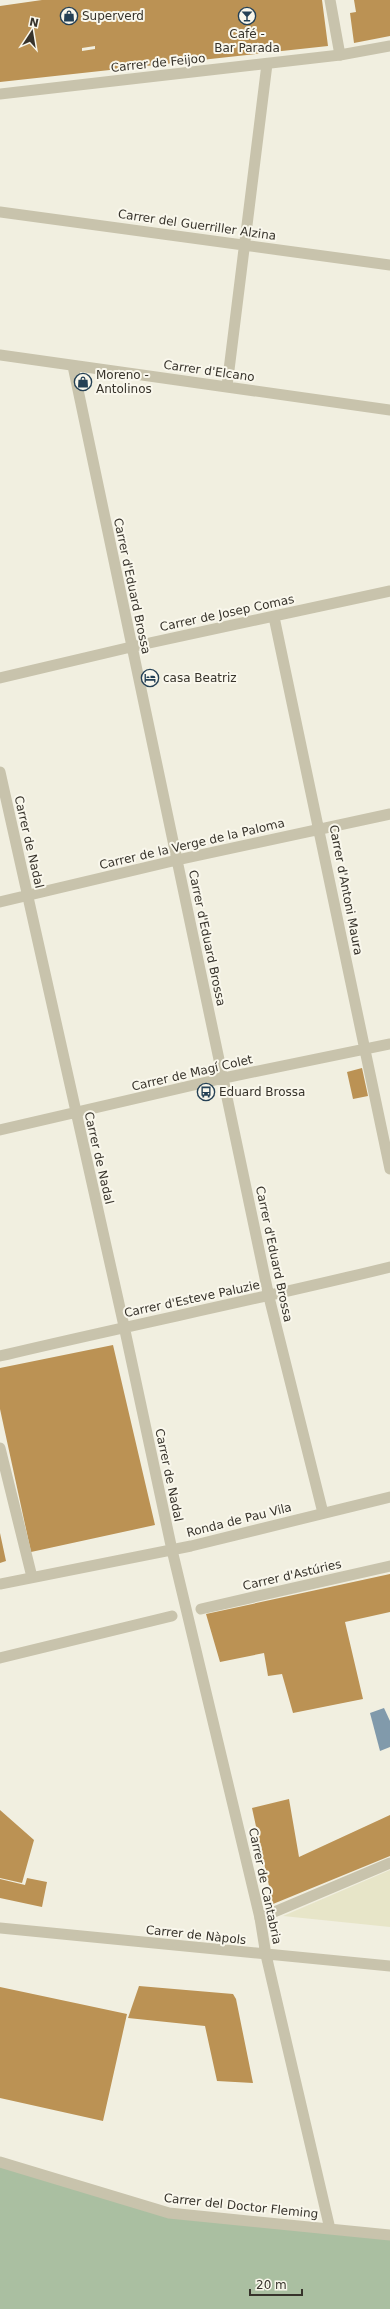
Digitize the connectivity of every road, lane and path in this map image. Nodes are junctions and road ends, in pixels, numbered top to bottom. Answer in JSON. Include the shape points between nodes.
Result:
{"nodes":[{"id":1,"x":330,"y":0,"type":"edge"},
{"id":2,"x":390,"y":46,"type":"edge"},
{"id":3,"x":340,"y":55,"type":"junction"},
{"id":4,"x":267,"y":64,"type":"junction"},
{"id":5,"x":0,"y":94,"type":"edge"},
{"id":6,"x":0,"y":212,"type":"edge"},
{"id":7,"x":245,"y":245,"type":"junction"},
{"id":8,"x":390,"y":265,"type":"edge"},
{"id":9,"x":0,"y":355,"type":"edge"},
{"id":10,"x":73,"y":366,"type":"junction"},
{"id":11,"x":227,"y":386,"type":"junction"},
{"id":12,"x":390,"y":410,"type":"edge"},
{"id":13,"x":390,"y":591,"type":"edge"},
{"id":14,"x":274,"y":617,"type":"junction"},
{"id":15,"x":131,"y":647,"type":"junction"},
{"id":16,"x":0,"y":678,"type":"edge"},
{"id":17,"x":0,"y":772,"type":"edge"},
{"id":18,"x":390,"y":814,"type":"edge"},
{"id":19,"x":320,"y":829,"type":"junction"},
{"id":20,"x":177,"y":860,"type":"junction"},
{"id":21,"x":28,"y":895,"type":"junction"},
{"id":22,"x":0,"y":902,"type":"edge"},
{"id":23,"x":390,"y":1044,"type":"edge"},
{"id":24,"x":364,"y":1050,"type":"junction"},
{"id":25,"x":224,"y":1078,"type":"junction"},
{"id":26,"x":76,"y":1113,"type":"junction"},
{"id":27,"x":0,"y":1130,"type":"edge"},
{"id":28,"x":390,"y":1169,"type":"edge"},
{"id":29,"x":390,"y":1267,"type":"edge"},
{"id":30,"x":269,"y":1297,"type":"junction"},
{"id":31,"x":124,"y":1326,"type":"junction"},
{"id":32,"x":0,"y":1356,"type":"edge"},
{"id":33,"x":0,"y":1448,"type":"edge"},
{"id":34,"x":390,"y":1497,"type":"edge"},
{"id":35,"x":323,"y":1513,"type":"junction"},
{"id":36,"x":172,"y":1550,"type":"junction"},
{"id":37,"x":390,"y":1566,"type":"edge"},
{"id":38,"x":32,"y":1577,"type":"junction"},
{"id":39,"x":0,"y":1584,"type":"edge"},
{"id":40,"x":201,"y":1609,"type":"dead end"},
{"id":41,"x":172,"y":1616,"type":"dead end"},
{"id":42,"x":0,"y":1658,"type":"edge"},
{"id":43,"x":390,"y":1863,"type":"edge"},
{"id":44,"x":260,"y":1918,"type":"junction"},
{"id":45,"x":0,"y":1928,"type":"edge"},
{"id":46,"x":266,"y":1955,"type":"junction"},
{"id":47,"x":390,"y":1966,"type":"edge"},
{"id":48,"x":0,"y":2162,"type":"edge"},
{"id":49,"x":330,"y":2229,"type":"junction"},
{"id":50,"x":390,"y":2235,"type":"edge"}],
"edges":[{"from":1,"to":3,"type":"street"},
{"from":2,"to":3,"type":"street","name":"Carrer de Feijoo"},
{"from":3,"to":4,"type":"street","name":"Carrer de Feijoo"},
{"from":4,"to":5,"type":"street","name":"Carrer de Feijoo"},
{"from":4,"to":7,"type":"street"},
{"from":6,"to":7,"type":"street","name":"Carrer del Guerriller Alzina"},
{"from":7,"to":8,"type":"street","name":"Carrer del Guerriller Alzina"},
{"from":7,"to":11,"type":"street"},
{"from":9,"to":10,"type":"street","name":"Carrer d'Elcano"},
{"from":10,"to":11,"type":"street","name":"Carrer d'Elcano"},
{"from":10,"to":15,"type":"street","name":"Carrer d'Eduard Brossa"},
{"from":11,"to":12,"type":"street","name":"Carrer d'Elcano"},
{"from":13,"to":14,"type":"street","name":"Carrer de Josep Comas"},
{"from":14,"to":15,"type":"street","name":"Carrer de Josep Comas"},
{"from":14,"to":19,"type":"street","name":"Carrer d'Antoni Maura"},
{"from":15,"to":16,"type":"street","name":"Carrer de Josep Comas"},
{"from":15,"to":20,"type":"street","name":"Carrer d'Eduard Brossa"},
{"from":17,"to":21,"type":"street","name":"Carrer de Nadal"},
{"from":18,"to":19,"type":"street","name":"Carrer de la Verge de la Paloma"},
{"from":19,"to":20,"type":"street","name":"Carrer de la Verge de la Paloma"},
{"from":19,"to":24,"type":"street","name":"Carrer d'Antoni Maura"},
{"from":20,"to":21,"type":"street","name":"Carrer de la Verge de la Paloma"},
{"from":20,"to":25,"type":"street","name":"Carrer d'Eduard Brossa"},
{"from":21,"to":22,"type":"street","name":"Carrer de la Verge de la Paloma"},
{"from":21,"to":26,"type":"street","name":"Carrer de Nadal"},
{"from":23,"to":24,"type":"street","name":"Carrer de Magí Colet"},
{"from":24,"to":25,"type":"street","name":"Carrer de Magí Colet"},
{"from":24,"to":28,"type":"street","name":"Carrer d'Antoni Maura"},
{"from":25,"to":26,"type":"street","name":"Carrer de Magí Colet"},
{"from":25,"to":30,"type":"street","name":"Carrer d'Eduard Brossa"},
{"from":26,"to":27,"type":"street","name":"Carrer de Magí Colet"},
{"from":26,"to":31,"type":"street","name":"Carrer de Nadal"},
{"from":29,"to":30,"type":"street","name":"Carrer d'Esteve Paluzie"},
{"from":30,"to":31,"type":"street","name":"Carrer d'Esteve Paluzie"},
{"from":30,"to":35,"type":"street","name":"Carrer d'Eduard Brossa"},
{"from":31,"to":32,"type":"street","name":"Carrer d'Esteve Paluzie"},
{"from":31,"to":36,"type":"street","name":"Carrer de Nadal"},
{"from":33,"to":38,"type":"street"},
{"from":34,"to":35,"type":"street","name":"Ronda de Pau Vila"},
{"from":35,"to":36,"type":"street","name":"Ronda de Pau Vila"},
{"from":36,"to":38,"type":"street","name":"Ronda de Pau Vila"},
{"from":36,"to":44,"type":"street","name":"Carrer de Cantabria"},
{"from":37,"to":40,"type":"street","name":"Carrer d'Astúries"},
{"from":38,"to":39,"type":"street","name":"Ronda de Pau Vila"},
{"from":41,"to":42,"type":"street"},
{"from":43,"to":44,"type":"street"},
{"from":44,"to":46,"type":"street","name":"Carrer de Cantabria"},
{"from":45,"to":46,"type":"street","name":"Carrer de Nàpols"},
{"from":46,"to":47,"type":"street","name":"Carrer de Nàpols"},
{"from":46,"to":49,"type":"street","name":"Carrer de Cantabria"},
{"from":48,"to":49,"type":"street","name":"Carrer del Doctor Fleming","via":[[169,2213]]},
{"from":49,"to":50,"type":"street","name":"Carrer del Doctor Fleming"}]}
